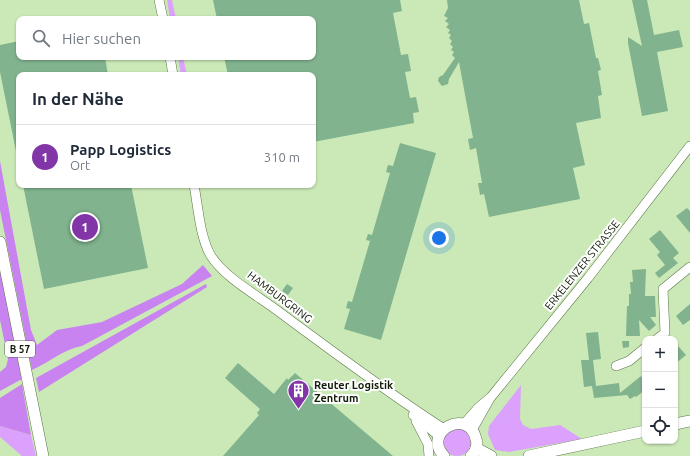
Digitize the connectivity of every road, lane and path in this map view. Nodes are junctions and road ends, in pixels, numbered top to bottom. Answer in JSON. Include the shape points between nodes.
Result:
{"nodes":[{"id":1,"x":159,"y":0,"type":"edge"},
{"id":2,"x":162,"y":16,"type":"edge"},
{"id":3,"x":170,"y":60,"type":"edge"},
{"id":4,"x":172,"y":72,"type":"edge"},
{"id":5,"x":690,"y":146,"type":"edge"},
{"id":6,"x":195,"y":188,"type":"edge"},
{"id":7,"x":0,"y":242,"type":"edge"},
{"id":8,"x":690,"y":267,"type":"edge"},
{"id":9,"x":661,"y":336,"type":"edge"},
{"id":10,"x":642,"y":350,"type":"edge"},
{"id":11,"x":616,"y":366,"type":"dead end"},
{"id":12,"x":396,"y":399,"type":"junction"},
{"id":13,"x":413,"y":414,"type":"junction"},
{"id":14,"x":690,"y":421,"type":"edge"},
{"id":15,"x":678,"y":423,"type":"edge"},
{"id":16,"x":468,"y":427,"type":"junction"},
{"id":17,"x":642,"y":432,"type":"edge"},
{"id":18,"x":441,"y":433,"type":"junction"},
{"id":19,"x":474,"y":452,"type":"edge"},
{"id":20,"x":442,"y":455,"type":"edge"},
{"id":21,"x":43,"y":456,"type":"edge"},
{"id":22,"x":429,"y":456,"type":"edge"},
{"id":23,"x":491,"y":456,"type":"edge"},
{"id":24,"x":529,"y":456,"type":"edge"}],
"edges":[{"from":1,"to":2,"type":"street"},
{"from":3,"to":4,"type":"street"},
{"from":5,"to":16,"type":"street","name":"ERKELENZER STRASSE","via":[[588,278],[491,397],[478,408]]},
{"from":6,"to":12,"type":"street","name":"HAMBURGRING","via":[[204,237],[210,255],[218,264]]},
{"from":7,"to":21,"type":"main road","number":"B 57"},
{"from":8,"to":9,"type":"street","via":[[663,289],[665,333]]},
{"from":10,"to":11,"type":"street","via":[[629,361]]},
{"from":12,"to":13,"type":"street"},
{"from":12,"to":18,"type":"street"},
{"from":13,"to":18,"type":"street"},
{"from":13,"to":22,"type":"street","via":[[428,444]]},
{"from":14,"to":15,"type":"main road"},
{"from":16,"to":18,"type":"main road","via":[[453,424]]},
{"from":16,"to":19,"type":"main road","via":[[477,442]]},
{"from":17,"to":24,"type":"main road"},
{"from":18,"to":20,"type":"main road","via":[[438,442]]},
{"from":19,"to":23,"type":"main road"}]}
